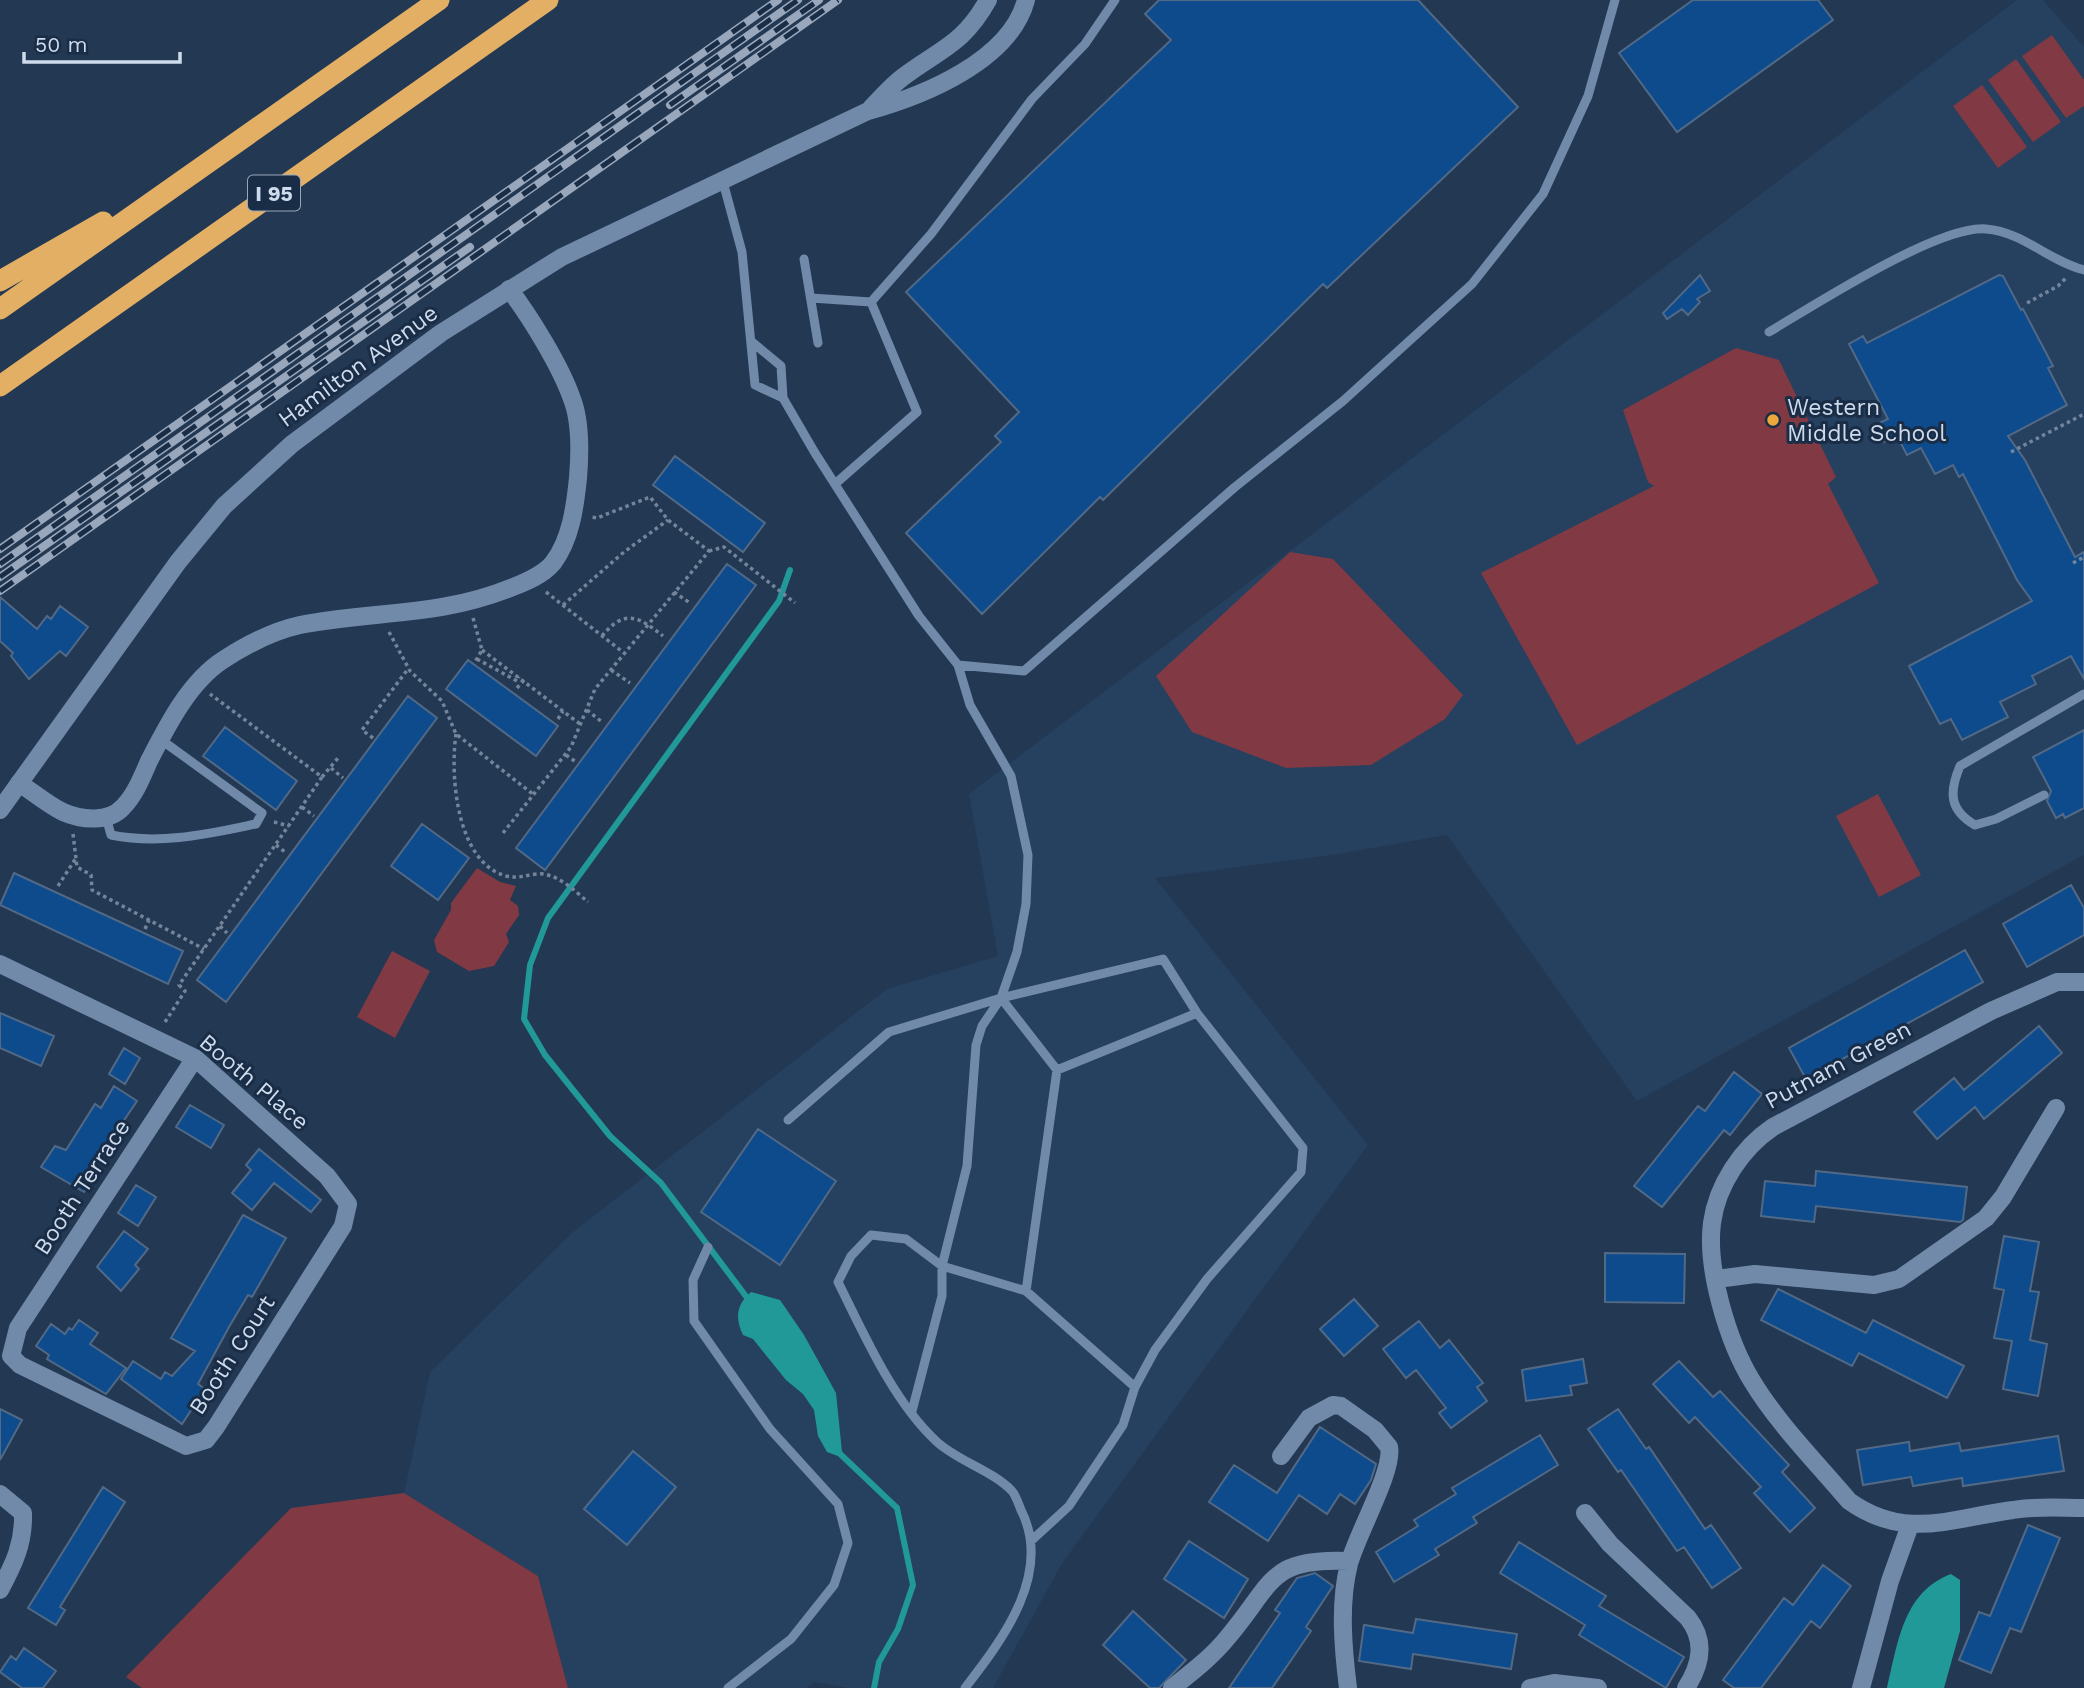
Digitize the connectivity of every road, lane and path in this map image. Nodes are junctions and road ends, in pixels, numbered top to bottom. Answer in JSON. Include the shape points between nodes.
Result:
{"nodes":[{"id":1,"x":439,"y":0,"type":"edge"},
{"id":2,"x":548,"y":0,"type":"edge"},
{"id":3,"x":988,"y":0,"type":"edge"},
{"id":4,"x":1026,"y":0,"type":"edge"},
{"id":5,"x":1115,"y":0,"type":"edge"},
{"id":6,"x":1615,"y":0,"type":"edge"},
{"id":7,"x":868,"y":111,"type":"junction"},
{"id":8,"x":206,"y":164,"type":"junction"},
{"id":9,"x":723,"y":182,"type":"junction"},
{"id":10,"x":804,"y":259,"type":"dead end"},
{"id":11,"x":2079,"y":269,"type":"edge"},
{"id":12,"x":0,"y":281,"type":"edge"},
{"id":13,"x":509,"y":289,"type":"junction"},
{"id":14,"x":811,"y":299,"type":"junction"},
{"id":15,"x":871,"y":302,"type":"junction"},
{"id":16,"x":2027,"y":303,"type":"dead end"},
{"id":17,"x":0,"y":309,"type":"edge"},
{"id":18,"x":1769,"y":332,"type":"dead end"},
{"id":19,"x":752,"y":342,"type":"junction"},
{"id":20,"x":818,"y":343,"type":"dead end"},
{"id":21,"x":0,"y":386,"type":"edge"},
{"id":22,"x":783,"y":398,"type":"junction"},
{"id":23,"x":2084,"y":414,"type":"edge"},
{"id":24,"x":2011,"y":452,"type":"dead end"},
{"id":25,"x":835,"y":484,"type":"junction"},
{"id":26,"x":655,"y":492,"type":"dead end"},
{"id":27,"x":650,"y":497,"type":"junction"},
{"id":28,"x":573,"y":514,"type":"junction"},
{"id":29,"x":668,"y":520,"type":"junction"},
{"id":30,"x":709,"y":551,"type":"junction"},
{"id":31,"x":2084,"y":557,"type":"edge"},
{"id":32,"x":2073,"y":563,"type":"dead end"},
{"id":33,"x":531,"y":580,"type":"junction"},
{"id":34,"x":674,"y":592,"type":"junction"},
{"id":35,"x":690,"y":603,"type":"dead end"},
{"id":36,"x":795,"y":603,"type":"dead end"},
{"id":37,"x":469,"y":604,"type":"junction"},
{"id":38,"x":563,"y":605,"type":"junction"},
{"id":39,"x":387,"y":617,"type":"junction"},
{"id":40,"x":648,"y":624,"type":"junction"},
{"id":41,"x":603,"y":636,"type":"junction"},
{"id":42,"x":663,"y":636,"type":"dead end"},
{"id":43,"x":482,"y":650,"type":"junction"},
{"id":44,"x":624,"y":653,"type":"junction"},
{"id":45,"x":958,"y":665,"type":"junction"},
{"id":46,"x":408,"y":669,"type":"junction"},
{"id":47,"x":611,"y":670,"type":"junction"},
{"id":48,"x":522,"y":678,"type":"junction"},
{"id":49,"x":630,"y":683,"type":"dead end"},
{"id":50,"x":198,"y":685,"type":"junction"},
{"id":51,"x":517,"y":688,"type":"dead end"},
{"id":52,"x":2084,"y":694,"type":"edge"},
{"id":53,"x":586,"y":709,"type":"junction"},
{"id":54,"x":563,"y":711,"type":"junction"},
{"id":55,"x":558,"y":719,"type":"dead end"},
{"id":56,"x":602,"y":722,"type":"dead end"},
{"id":57,"x":580,"y":724,"type":"junction"},
{"id":58,"x":456,"y":734,"type":"junction"},
{"id":59,"x":373,"y":738,"type":"dead end"},
{"id":60,"x":160,"y":739,"type":"junction"},
{"id":61,"x":566,"y":754,"type":"junction"},
{"id":62,"x":338,"y":758,"type":"dead end"},
{"id":63,"x":576,"y":762,"type":"dead end"},
{"id":64,"x":330,"y":768,"type":"junction"},
{"id":65,"x":322,"y":777,"type":"junction"},
{"id":66,"x":343,"y":778,"type":"dead end"},
{"id":67,"x":19,"y":783,"type":"junction"},
{"id":68,"x":534,"y":795,"type":"junction"},
{"id":69,"x":2043,"y":795,"type":"dead end"},
{"id":70,"x":302,"y":807,"type":"junction"},
{"id":71,"x":0,"y":810,"type":"edge"},
{"id":72,"x":72,"y":815,"type":"junction"},
{"id":73,"x":314,"y":816,"type":"dead end"},
{"id":74,"x":106,"y":817,"type":"junction"},
{"id":75,"x":503,"y":833,"type":"dead end"},
{"id":76,"x":276,"y":845,"type":"junction"},
{"id":77,"x":285,"y":852,"type":"dead end"},
{"id":78,"x":76,"y":857,"type":"junction"},
{"id":79,"x":58,"y":886,"type":"dead end"},
{"id":80,"x":588,"y":902,"type":"dead end"},
{"id":81,"x":149,"y":920,"type":"junction"},
{"id":82,"x":220,"y":926,"type":"junction"},
{"id":83,"x":145,"y":929,"type":"dead end"},
{"id":84,"x":227,"y":933,"type":"dead end"},
{"id":85,"x":204,"y":949,"type":"junction"},
{"id":86,"x":0,"y":964,"type":"edge"},
{"id":87,"x":2084,"y":982,"type":"edge"},
{"id":88,"x":1001,"y":998,"type":"junction"},
{"id":89,"x":1197,"y":1013,"type":"junction"},
{"id":90,"x":155,"y":1039,"type":"junction"},
{"id":91,"x":195,"y":1058,"type":"junction"},
{"id":92,"x":1057,"y":1070,"type":"junction"},
{"id":93,"x":2056,"y":1108,"type":"dead end"},
{"id":94,"x":788,"y":1120,"type":"dead end"},
{"id":95,"x":348,"y":1204,"type":"joint"},
{"id":96,"x":708,"y":1247,"type":"dead end"},
{"id":97,"x":942,"y":1266,"type":"junction"},
{"id":98,"x":1717,"y":1279,"type":"junction"},
{"id":99,"x":1026,"y":1291,"type":"junction"},
{"id":100,"x":12,"y":1343,"type":"joint"},
{"id":101,"x":1135,"y":1387,"type":"junction"},
{"id":102,"x":912,"y":1411,"type":"junction"},
{"id":103,"x":1281,"y":1456,"type":"dead end"},
{"id":104,"x":0,"y":1494,"type":"edge"},
{"id":105,"x":2084,"y":1508,"type":"edge"},
{"id":106,"x":1585,"y":1513,"type":"dead end"},
{"id":107,"x":1910,"y":1525,"type":"junction"},
{"id":108,"x":1031,"y":1541,"type":"junction"},
{"id":109,"x":1350,"y":1561,"type":"junction"},
{"id":110,"x":0,"y":1590,"type":"edge"},
{"id":111,"x":727,"y":1688,"type":"edge"},
{"id":112,"x":965,"y":1688,"type":"edge"},
{"id":113,"x":1172,"y":1688,"type":"edge"},
{"id":114,"x":1348,"y":1688,"type":"edge"},
{"id":115,"x":1530,"y":1688,"type":"edge"},
{"id":116,"x":1598,"y":1688,"type":"edge"},
{"id":117,"x":1686,"y":1688,"type":"edge"},
{"id":118,"x":1861,"y":1688,"type":"edge"}],
"edges":[{"from":1,"to":8,"type":"highway","number":"I 95"},
{"from":2,"to":21,"type":"highway","number":"I 95"},
{"from":3,"to":7,"type":"street","name":"Hamilton Avenue","via":[[963,35],[902,78]]},
{"from":4,"to":7,"type":"street","name":"Hamilton Avenue","via":[[1015,28],[979,61],[907,100]]},
{"from":5,"to":15,"type":"lane","via":[[1085,44],[1032,99],[931,234]]},
{"from":6,"to":45,"type":"lane","via":[[1588,96],[1543,194],[1472,284],[1343,401],[1235,487],[1024,671]]},
{"from":7,"to":9,"type":"street","name":"Hamilton Avenue"},
{"from":8,"to":12,"type":"highway"},
{"from":8,"to":17,"type":"highway","number":"I 95"},
{"from":9,"to":13,"type":"street","name":"Hamilton Avenue","via":[[562,257]]},
{"from":9,"to":19,"type":"lane","via":[[742,252]]},
{"from":10,"to":14,"type":"lane"},
{"from":11,"to":16,"type":"path"},
{"from":11,"to":18,"type":"lane","via":[[2025,239],[1984,228],[1938,238]]},
{"from":13,"to":28,"type":"street","via":[[573,400],[579,465]]},
{"from":13,"to":67,"type":"street","name":"Hamilton Avenue","via":[[332,413],[224,506],[178,562]]},
{"from":14,"to":15,"type":"lane"},
{"from":14,"to":20,"type":"lane"},
{"from":15,"to":25,"type":"lane","via":[[917,412]]},
{"from":19,"to":22,"type":"lane","via":[[780,366]]},
{"from":19,"to":22,"type":"lane","via":[[755,385]]},
{"from":22,"to":25,"type":"lane"},
{"from":23,"to":24,"type":"path"},
{"from":25,"to":45,"type":"lane","via":[[919,616]]},
{"from":26,"to":27,"type":"path"},
{"from":27,"to":28,"type":"path","via":[[597,518]]},
{"from":27,"to":29,"type":"path"},
{"from":28,"to":33,"type":"street","via":[[565,543],[551,565]]},
{"from":29,"to":30,"type":"path"},
{"from":29,"to":38,"type":"path"},
{"from":30,"to":34,"type":"path"},
{"from":30,"to":36,"type":"path","via":[[724,547]]},
{"from":31,"to":32,"type":"path"},
{"from":33,"to":37,"type":"street"},
{"from":33,"to":38,"type":"path"},
{"from":34,"to":35,"type":"path"},
{"from":34,"to":40,"type":"path"},
{"from":37,"to":39,"type":"street"},
{"from":37,"to":43,"type":"path"},
{"from":38,"to":41,"type":"path"},
{"from":39,"to":46,"type":"path","via":[[388,630]]},
{"from":39,"to":50,"type":"street","via":[[301,625],[270,634],[222,660]]},
{"from":40,"to":41,"type":"path","via":[[627,618],[612,624]]},
{"from":40,"to":42,"type":"path"},
{"from":40,"to":44,"type":"path"},
{"from":41,"to":44,"type":"path"},
{"from":43,"to":48,"type":"path"},
{"from":43,"to":48,"type":"path","via":[[476,660],[517,681]]},
{"from":44,"to":47,"type":"path"},
{"from":45,"to":88,"type":"lane","via":[[970,705],[1011,776],[1028,855],[1026,904],[1017,952]]},
{"from":46,"to":58,"type":"path","via":[[442,701]]},
{"from":46,"to":59,"type":"path","via":[[362,730]]},
{"from":47,"to":49,"type":"path"},
{"from":47,"to":53,"type":"path"},
{"from":48,"to":51,"type":"path"},
{"from":48,"to":54,"type":"path"},
{"from":50,"to":60,"type":"street"},
{"from":50,"to":65,"type":"path"},
{"from":52,"to":69,"type":"lane","via":[[1960,766],[1954,779],[1959,816],[1975,825]]},
{"from":53,"to":56,"type":"path"},
{"from":53,"to":57,"type":"path"},
{"from":54,"to":55,"type":"path"},
{"from":54,"to":57,"type":"path"},
{"from":57,"to":61,"type":"path"},
{"from":58,"to":68,"type":"path"},
{"from":58,"to":80,"type":"path","via":[[453,778],[470,845],[486,865],[503,876],[540,873],[563,882]]},
{"from":60,"to":74,"type":"street","via":[[122,808]]},
{"from":60,"to":74,"type":"lane","via":[[262,813],[256,824],[155,841],[111,835]]},
{"from":61,"to":63,"type":"path"},
{"from":61,"to":68,"type":"path"},
{"from":62,"to":64,"type":"path"},
{"from":64,"to":65,"type":"path"},
{"from":64,"to":66,"type":"path"},
{"from":65,"to":70,"type":"path"},
{"from":67,"to":71,"type":"street","name":"Hamilton Avenue"},
{"from":67,"to":72,"type":"street"},
{"from":68,"to":75,"type":"path"},
{"from":70,"to":73,"type":"path"},
{"from":70,"to":76,"type":"path"},
{"from":72,"to":74,"type":"street"},
{"from":72,"to":78,"type":"path"},
{"from":76,"to":77,"type":"path"},
{"from":76,"to":82,"type":"path"},
{"from":78,"to":79,"type":"path"},
{"from":78,"to":81,"type":"path","via":[[77,867],[91,875],[92,890]]},
{"from":81,"to":83,"type":"path"},
{"from":81,"to":85,"type":"path"},
{"from":82,"to":84,"type":"path"},
{"from":82,"to":85,"type":"path"},
{"from":85,"to":90,"type":"path","via":[[179,985],[185,990]]},
{"from":86,"to":90,"type":"street","name":"Booth Place"},
{"from":87,"to":98,"type":"street","name":"Putnam Green","via":[[2057,982],[1991,1011],[1762,1134],[1733,1167],[1713,1216]]},
{"from":88,"to":89,"type":"lane","via":[[1163,959]]},
{"from":88,"to":92,"type":"lane"},
{"from":88,"to":94,"type":"lane","via":[[889,1032]]},
{"from":88,"to":97,"type":"lane","via":[[975,1045],[967,1166]]},
{"from":89,"to":92,"type":"lane"},
{"from":89,"to":101,"type":"lane","via":[[1303,1148],[1301,1172],[1208,1279]]},
{"from":90,"to":91,"type":"street","name":"Booth Place"},
{"from":91,"to":95,"type":"street","name":"Booth Place","via":[[327,1176]]},
{"from":91,"to":100,"type":"street","name":"Booth Terrace"},
{"from":92,"to":99,"type":"lane"},
{"from":93,"to":98,"type":"street","via":[[1994,1209],[1893,1283],[1755,1274]]},
{"from":95,"to":100,"type":"street","name":"Booth Court","via":[[334,1242],[216,1427],[194,1446],[20,1365],[11,1356]]},
{"from":96,"to":111,"type":"lane","via":[[693,1280],[694,1321],[770,1429],[838,1504],[848,1543],[834,1585],[791,1639]]},
{"from":97,"to":99,"type":"lane"},
{"from":97,"to":102,"type":"lane","via":[[942,1296]]},
{"from":97,"to":102,"type":"lane","via":[[906,1239],[871,1235],[850,1256],[838,1282],[877,1361]]},
{"from":98,"to":107,"type":"street","name":"Putnam Green","via":[[1735,1345],[1763,1397],[1849,1500]]},
{"from":99,"to":101,"type":"lane"},
{"from":101,"to":108,"type":"lane","via":[[1123,1425],[1069,1506]]},
{"from":102,"to":108,"type":"lane","via":[[936,1441],[1012,1492],[1030,1527]]},
{"from":103,"to":109,"type":"street","via":[[1309,1418],[1333,1405],[1341,1406],[1386,1441],[1391,1454],[1389,1468]]},
{"from":104,"to":110,"type":"street","via":[[23,1513],[19,1550]]},
{"from":105,"to":107,"type":"street","via":[[2013,1510]]},
{"from":106,"to":117,"type":"street","via":[[1696,1630],[1699,1662]]},
{"from":107,"to":118,"type":"street"},
{"from":108,"to":112,"type":"lane","via":[[1027,1583],[1001,1641]]},
{"from":109,"to":113,"type":"street","via":[[1306,1560],[1279,1572],[1228,1637]]},
{"from":109,"to":114,"type":"street","via":[[1343,1603]]},
{"from":115,"to":116,"type":"street","via":[[1554,1683]]}]}
